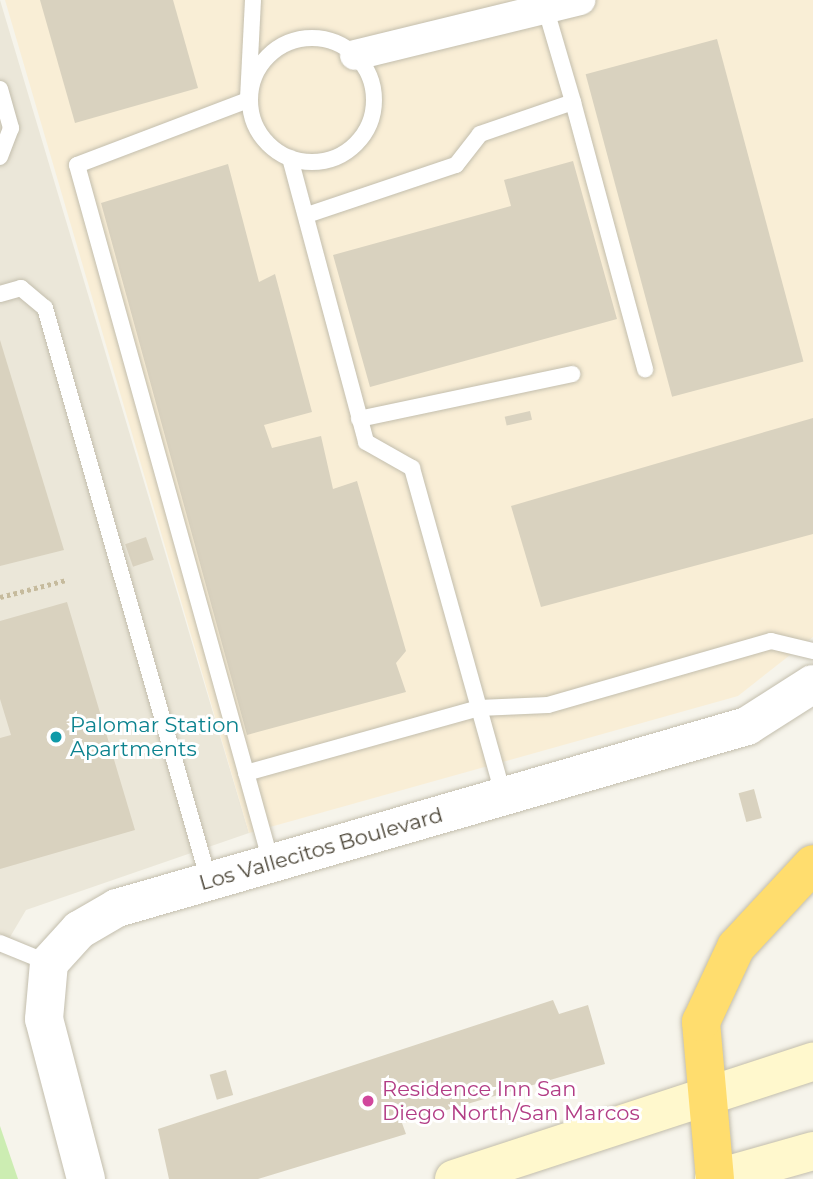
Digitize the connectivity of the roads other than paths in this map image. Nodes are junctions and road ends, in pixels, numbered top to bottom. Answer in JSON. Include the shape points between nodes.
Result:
{"nodes":[{"id":1,"x":253,"y":0,"type":"edge"},
{"id":2,"x":580,"y":0,"type":"edge"},
{"id":3,"x":546,"y":10,"type":"junction"},
{"id":4,"x":355,"y":55,"type":"junction"},
{"id":5,"x":0,"y":89,"type":"edge"},
{"id":6,"x":247,"y":100,"type":"junction"},
{"id":7,"x":573,"y":102,"type":"junction"},
{"id":8,"x":0,"y":158,"type":"edge"},
{"id":9,"x":290,"y":158,"type":"junction"},
{"id":10,"x":310,"y":214,"type":"junction"},
{"id":11,"x":0,"y":294,"type":"edge"},
{"id":12,"x":645,"y":369,"type":"dead end"},
{"id":13,"x":572,"y":374,"type":"dead end"},
{"id":14,"x":359,"y":419,"type":"junction"},
{"id":15,"x":813,"y":651,"type":"edge"},
{"id":16,"x":813,"y":684,"type":"edge"},
{"id":17,"x":479,"y":708,"type":"junction"},
{"id":18,"x":246,"y":774,"type":"junction"},
{"id":19,"x":504,"y":797,"type":"junction"},
{"id":20,"x":271,"y":862,"type":"junction"},
{"id":21,"x":813,"y":864,"type":"edge"},
{"id":22,"x":209,"y":881,"type":"junction"},
{"id":23,"x":0,"y":943,"type":"edge"},
{"id":24,"x":49,"y":963,"type":"junction"},
{"id":25,"x":813,"y":1062,"type":"edge"},
{"id":26,"x":708,"y":1096,"type":"junction"},
{"id":27,"x":813,"y":1151,"type":"edge"},
{"id":28,"x":86,"y":1179,"type":"edge"},
{"id":29,"x":454,"y":1179,"type":"edge"},
{"id":30,"x":714,"y":1179,"type":"edge"}],
"edges":[{"from":1,"to":6,"type":"lane"},
{"from":2,"to":3,"type":"street"},
{"from":3,"to":4,"type":"street"},
{"from":3,"to":7,"type":"lane"},
{"from":4,"to":6,"type":"lane","via":[[323,37],[287,42],[261,66]]},
{"from":4,"to":9,"type":"lane","via":[[372,95],[358,142],[331,162],[315,165]]},
{"from":5,"to":8,"type":"lane","via":[[11,128]]},
{"from":6,"to":9,"type":"lane","via":[[267,142]]},
{"from":6,"to":18,"type":"lane","via":[[77,165]]},
{"from":7,"to":10,"type":"lane","via":[[481,134],[456,165]]},
{"from":7,"to":12,"type":"lane"},
{"from":9,"to":10,"type":"lane"},
{"from":10,"to":14,"type":"lane"},
{"from":11,"to":22,"type":"lane","via":[[21,288],[45,308]]},
{"from":13,"to":14,"type":"lane"},
{"from":14,"to":17,"type":"lane","via":[[376,452],[412,468]]},
{"from":15,"to":17,"type":"lane","via":[[771,641],[548,705]]},
{"from":16,"to":19,"type":"street","name":"Los Vallecitos Boulevard","via":[[747,726]]},
{"from":17,"to":18,"type":"lane"},
{"from":17,"to":19,"type":"lane"},
{"from":18,"to":20,"type":"lane"},
{"from":19,"to":20,"type":"street","name":"Los Vallecitos Boulevard"},
{"from":20,"to":22,"type":"street","name":"Los Vallecitos Boulevard"},
{"from":21,"to":26,"type":"highway","via":[[736,947],[714,984],[701,1022]]},
{"from":22,"to":24,"type":"street","name":"Los Vallecitos Boulevard","via":[[117,908],[79,930]]},
{"from":23,"to":24,"type":"lane"},
{"from":24,"to":28,"type":"street","via":[[44,1019]]},
{"from":25,"to":26,"type":"main road"},
{"from":26,"to":29,"type":"main road"},
{"from":26,"to":30,"type":"highway"},
{"from":27,"to":30,"type":"main road"}]}
